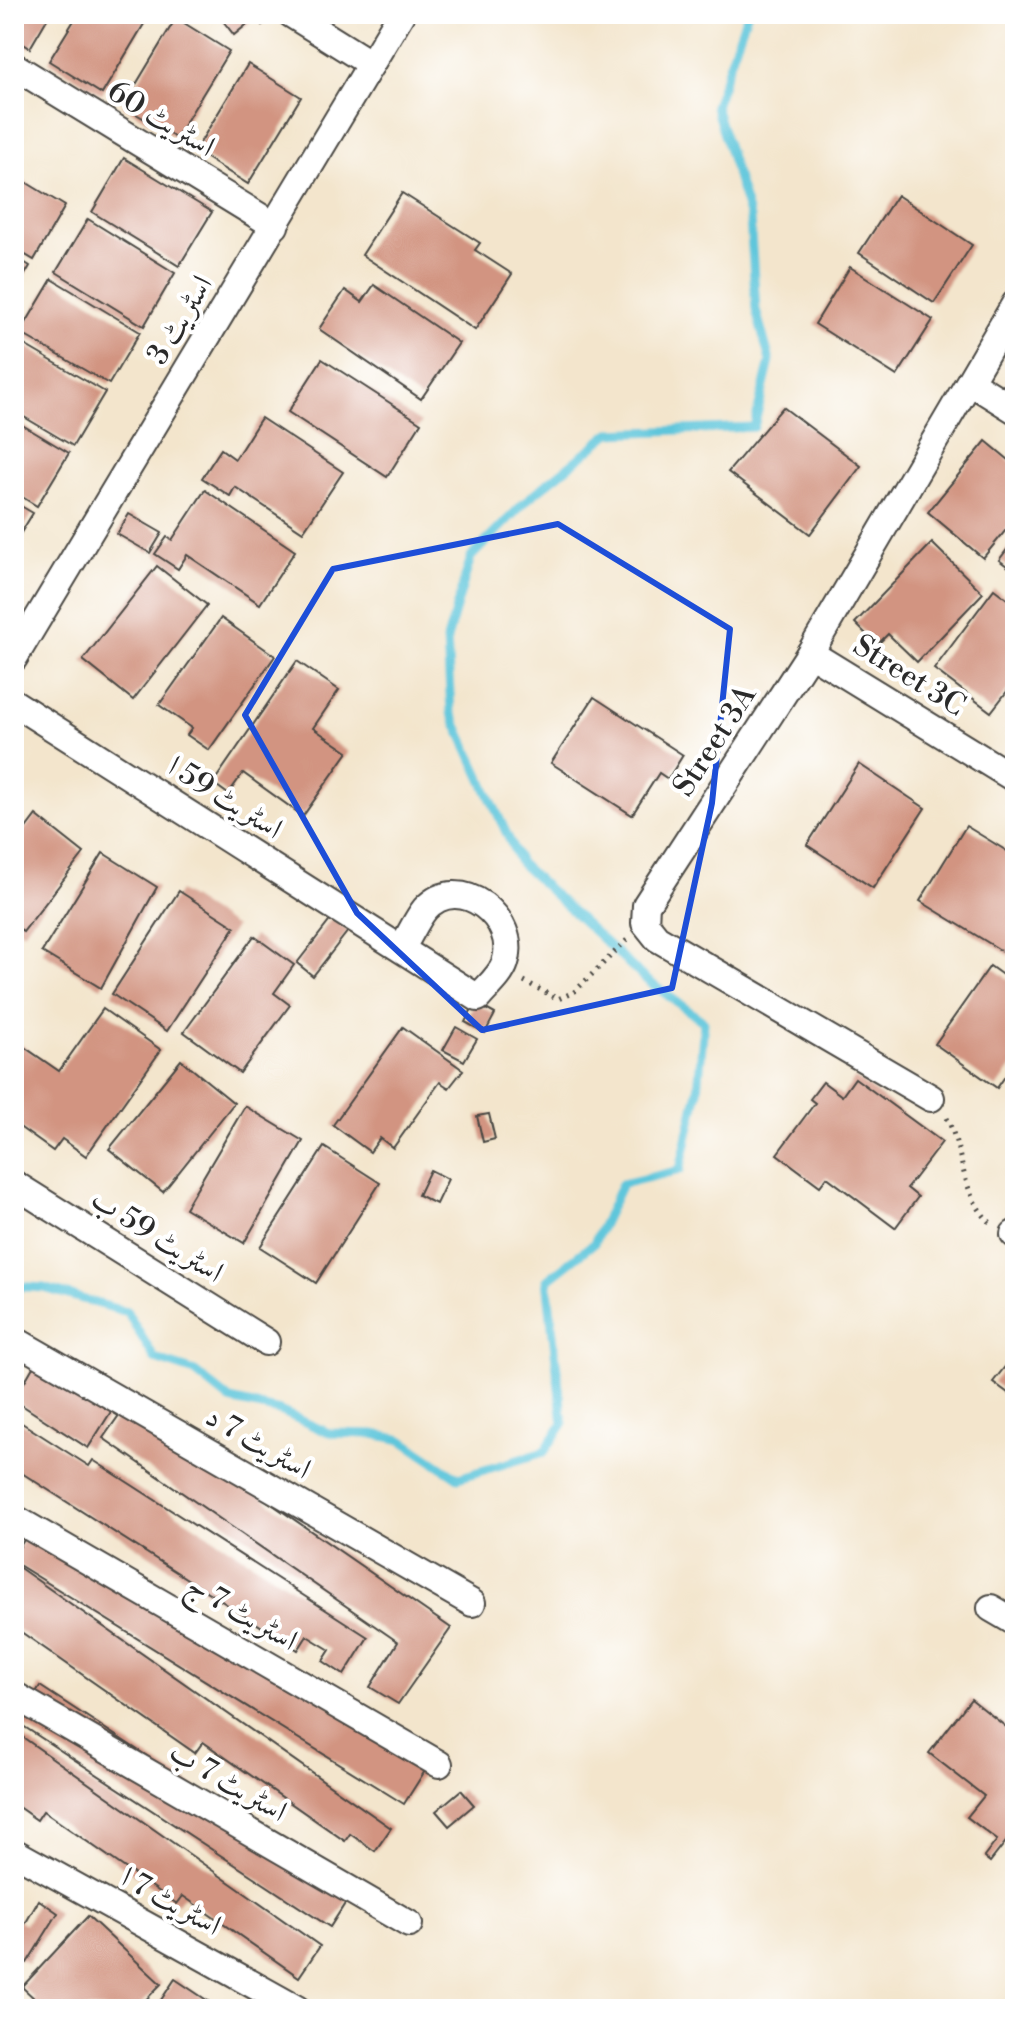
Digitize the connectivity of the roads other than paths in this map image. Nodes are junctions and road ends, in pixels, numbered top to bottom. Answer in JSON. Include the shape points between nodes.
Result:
{"nodes":[{"id":1,"x":291,"y":14,"type":"edge"},
{"id":2,"x":401,"y":14,"type":"edge"},
{"id":3,"x":371,"y":64,"type":"junction"},
{"id":4,"x":14,"y":66,"type":"edge"},
{"id":5,"x":275,"y":226,"type":"junction"},
{"id":6,"x":1015,"y":304,"type":"edge"},
{"id":7,"x":970,"y":382,"type":"junction"},
{"id":8,"x":1015,"y":410,"type":"edge"},
{"id":9,"x":24,"y":616,"type":"edge"},
{"id":10,"x":810,"y":653,"type":"junction"},
{"id":11,"x":14,"y":658,"type":"edge"},
{"id":12,"x":14,"y":703,"type":"edge"},
{"id":13,"x":1015,"y":779,"type":"edge"},
{"id":14,"x":402,"y":947,"type":"junction"},
{"id":15,"x":931,"y":1098,"type":"road end"},
{"id":16,"x":14,"y":1184,"type":"edge"},
{"id":17,"x":266,"y":1342,"type":"dead end"},
{"id":18,"x":14,"y":1347,"type":"edge"},
{"id":19,"x":14,"y":1518,"type":"edge"},
{"id":20,"x":472,"y":1603,"type":"dead end"},
{"id":21,"x":991,"y":1608,"type":"dead end"},
{"id":22,"x":1015,"y":1622,"type":"edge"},
{"id":23,"x":14,"y":1695,"type":"edge"},
{"id":24,"x":439,"y":1764,"type":"dead end"},
{"id":25,"x":14,"y":1852,"type":"edge"},
{"id":26,"x":409,"y":1924,"type":"dead end"},
{"id":27,"x":297,"y":2009,"type":"edge"}],
"edges":[{"from":1,"to":3,"type":"street"},
{"from":2,"to":3,"type":"street","name":"اسٹریٹ 3"},
{"from":3,"to":5,"type":"street","name":"اسٹریٹ 3"},
{"from":4,"to":5,"type":"street","name":"اسٹریٹ 60"},
{"from":5,"to":9,"type":"street","name":"اسٹریٹ 3"},
{"from":6,"to":7,"type":"street","name":"Street 3A"},
{"from":7,"to":8,"type":"street"},
{"from":7,"to":10,"type":"street","name":"Street 3A"},
{"from":9,"to":11,"type":"street","name":"اسٹریٹ 3"},
{"from":10,"to":13,"type":"street","name":"Street 3C"},
{"from":10,"to":15,"type":"street","name":"Street 3A","via":[[646,905],[645,923],[657,938]]},
{"from":12,"to":14,"type":"street","name":"اسٹریٹ 59 ا"},
{"from":14,"to":14,"type":"street","name":"اسٹریٹ 59 ا","via":[[426,908],[443,897],[465,897],[486,906],[502,922],[509,944],[504,967],[478,998]]},
{"from":16,"to":17,"type":"street","name":"اسٹریٹ 59 ب"},
{"from":18,"to":20,"type":"street","name":"اسٹریٹ 7 د","via":[[18,1342]]},
{"from":19,"to":24,"type":"street","name":"اسٹریٹ 7 ج"},
{"from":21,"to":22,"type":"street"},
{"from":23,"to":26,"type":"street","name":"اسٹریٹ 7 ب"},
{"from":25,"to":27,"type":"street","name":"اسٹریٹ 7 ا"}]}
